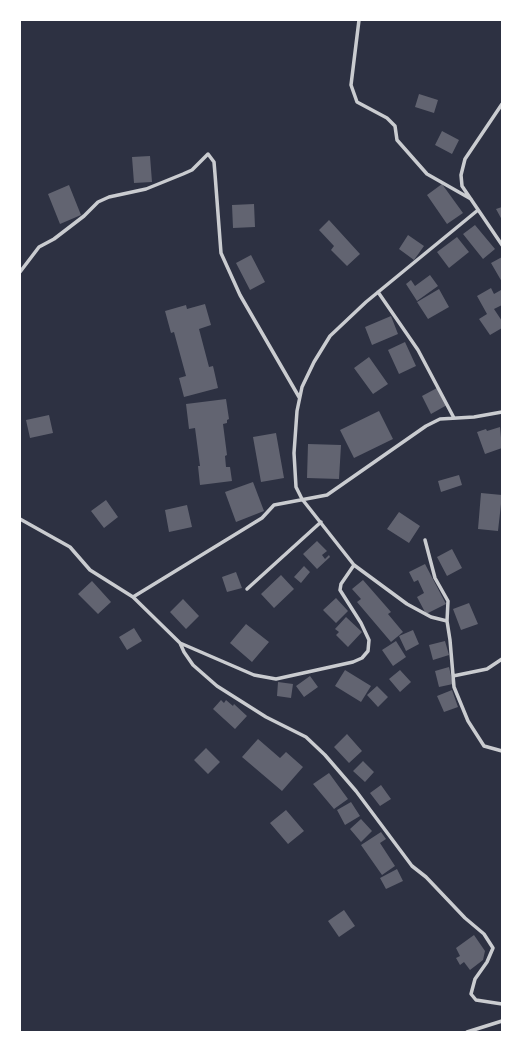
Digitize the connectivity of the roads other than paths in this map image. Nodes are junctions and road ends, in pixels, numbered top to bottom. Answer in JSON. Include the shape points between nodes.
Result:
{"nodes":[{"id":1,"x":359,"y":20,"type":"edge"},
{"id":2,"x":502,"y":104,"type":"edge"},
{"id":3,"x":471,"y":199,"type":"junction"},
{"id":4,"x":478,"y":210,"type":"junction"},
{"id":5,"x":502,"y":245,"type":"edge"},
{"id":6,"x":20,"y":272,"type":"edge"},
{"id":7,"x":378,"y":292,"type":"junction"},
{"id":8,"x":299,"y":397,"type":"junction"},
{"id":9,"x":502,"y":412,"type":"edge"},
{"id":10,"x":454,"y":418,"type":"junction"},
{"id":11,"x":302,"y":499,"type":"junction"},
{"id":12,"x":20,"y":519,"type":"edge"},
{"id":13,"x":321,"y":522,"type":"junction"},
{"id":14,"x":425,"y":540,"type":"dead end"},
{"id":15,"x":354,"y":565,"type":"junction"},
{"id":16,"x":247,"y":589,"type":"dead end"},
{"id":17,"x":133,"y":598,"type":"junction"},
{"id":18,"x":447,"y":621,"type":"junction"},
{"id":19,"x":180,"y":643,"type":"junction"},
{"id":20,"x":502,"y":659,"type":"edge"},
{"id":21,"x":454,"y":676,"type":"junction"},
{"id":22,"x":502,"y":751,"type":"edge"},
{"id":23,"x":502,"y":1004,"type":"edge"},
{"id":24,"x":502,"y":1021,"type":"edge"},
{"id":25,"x":467,"y":1032,"type":"edge"}],
"edges":[{"from":1,"to":3,"type":"street","via":[[351,85],[357,102],[387,118],[395,126],[397,140],[427,174]]},
{"from":2,"to":3,"type":"street","via":[[465,159],[461,175],[462,186]]},
{"from":3,"to":4,"type":"street"},
{"from":4,"to":5,"type":"street"},
{"from":4,"to":7,"type":"street"},
{"from":6,"to":8,"type":"street","via":[[39,247],[66,230],[98,202],[146,189],[183,174],[192,170],[208,154],[214,162],[221,253],[240,295]]},
{"from":7,"to":8,"type":"street","via":[[330,336],[314,362]]},
{"from":7,"to":10,"type":"street","via":[[418,350]]},
{"from":8,"to":11,"type":"street","via":[[294,453],[296,487]]},
{"from":9,"to":10,"type":"street"},
{"from":10,"to":11,"type":"street","via":[[440,419],[426,426],[327,495]]},
{"from":11,"to":13,"type":"street"},
{"from":11,"to":17,"type":"street","via":[[274,505],[262,518]]},
{"from":12,"to":17,"type":"street","via":[[70,547],[90,570]]},
{"from":13,"to":15,"type":"street"},
{"from":13,"to":16,"type":"street"},
{"from":14,"to":18,"type":"street","via":[[435,578],[448,601]]},
{"from":15,"to":18,"type":"street","via":[[407,604],[431,617]]},
{"from":15,"to":19,"type":"street","via":[[341,584],[340,590],[369,640],[368,650],[362,658],[276,679],[254,675]]},
{"from":17,"to":19,"type":"street"},
{"from":18,"to":21,"type":"street"},
{"from":19,"to":23,"type":"street","via":[[193,665],[217,686],[266,717],[306,737],[325,754],[412,866],[484,934],[493,948],[475,979],[471,994],[476,1000]]},
{"from":20,"to":21,"type":"street","via":[[487,669]]},
{"from":21,"to":22,"type":"street","via":[[454,687],[468,721],[484,746]]},
{"from":24,"to":25,"type":"street"}]}
